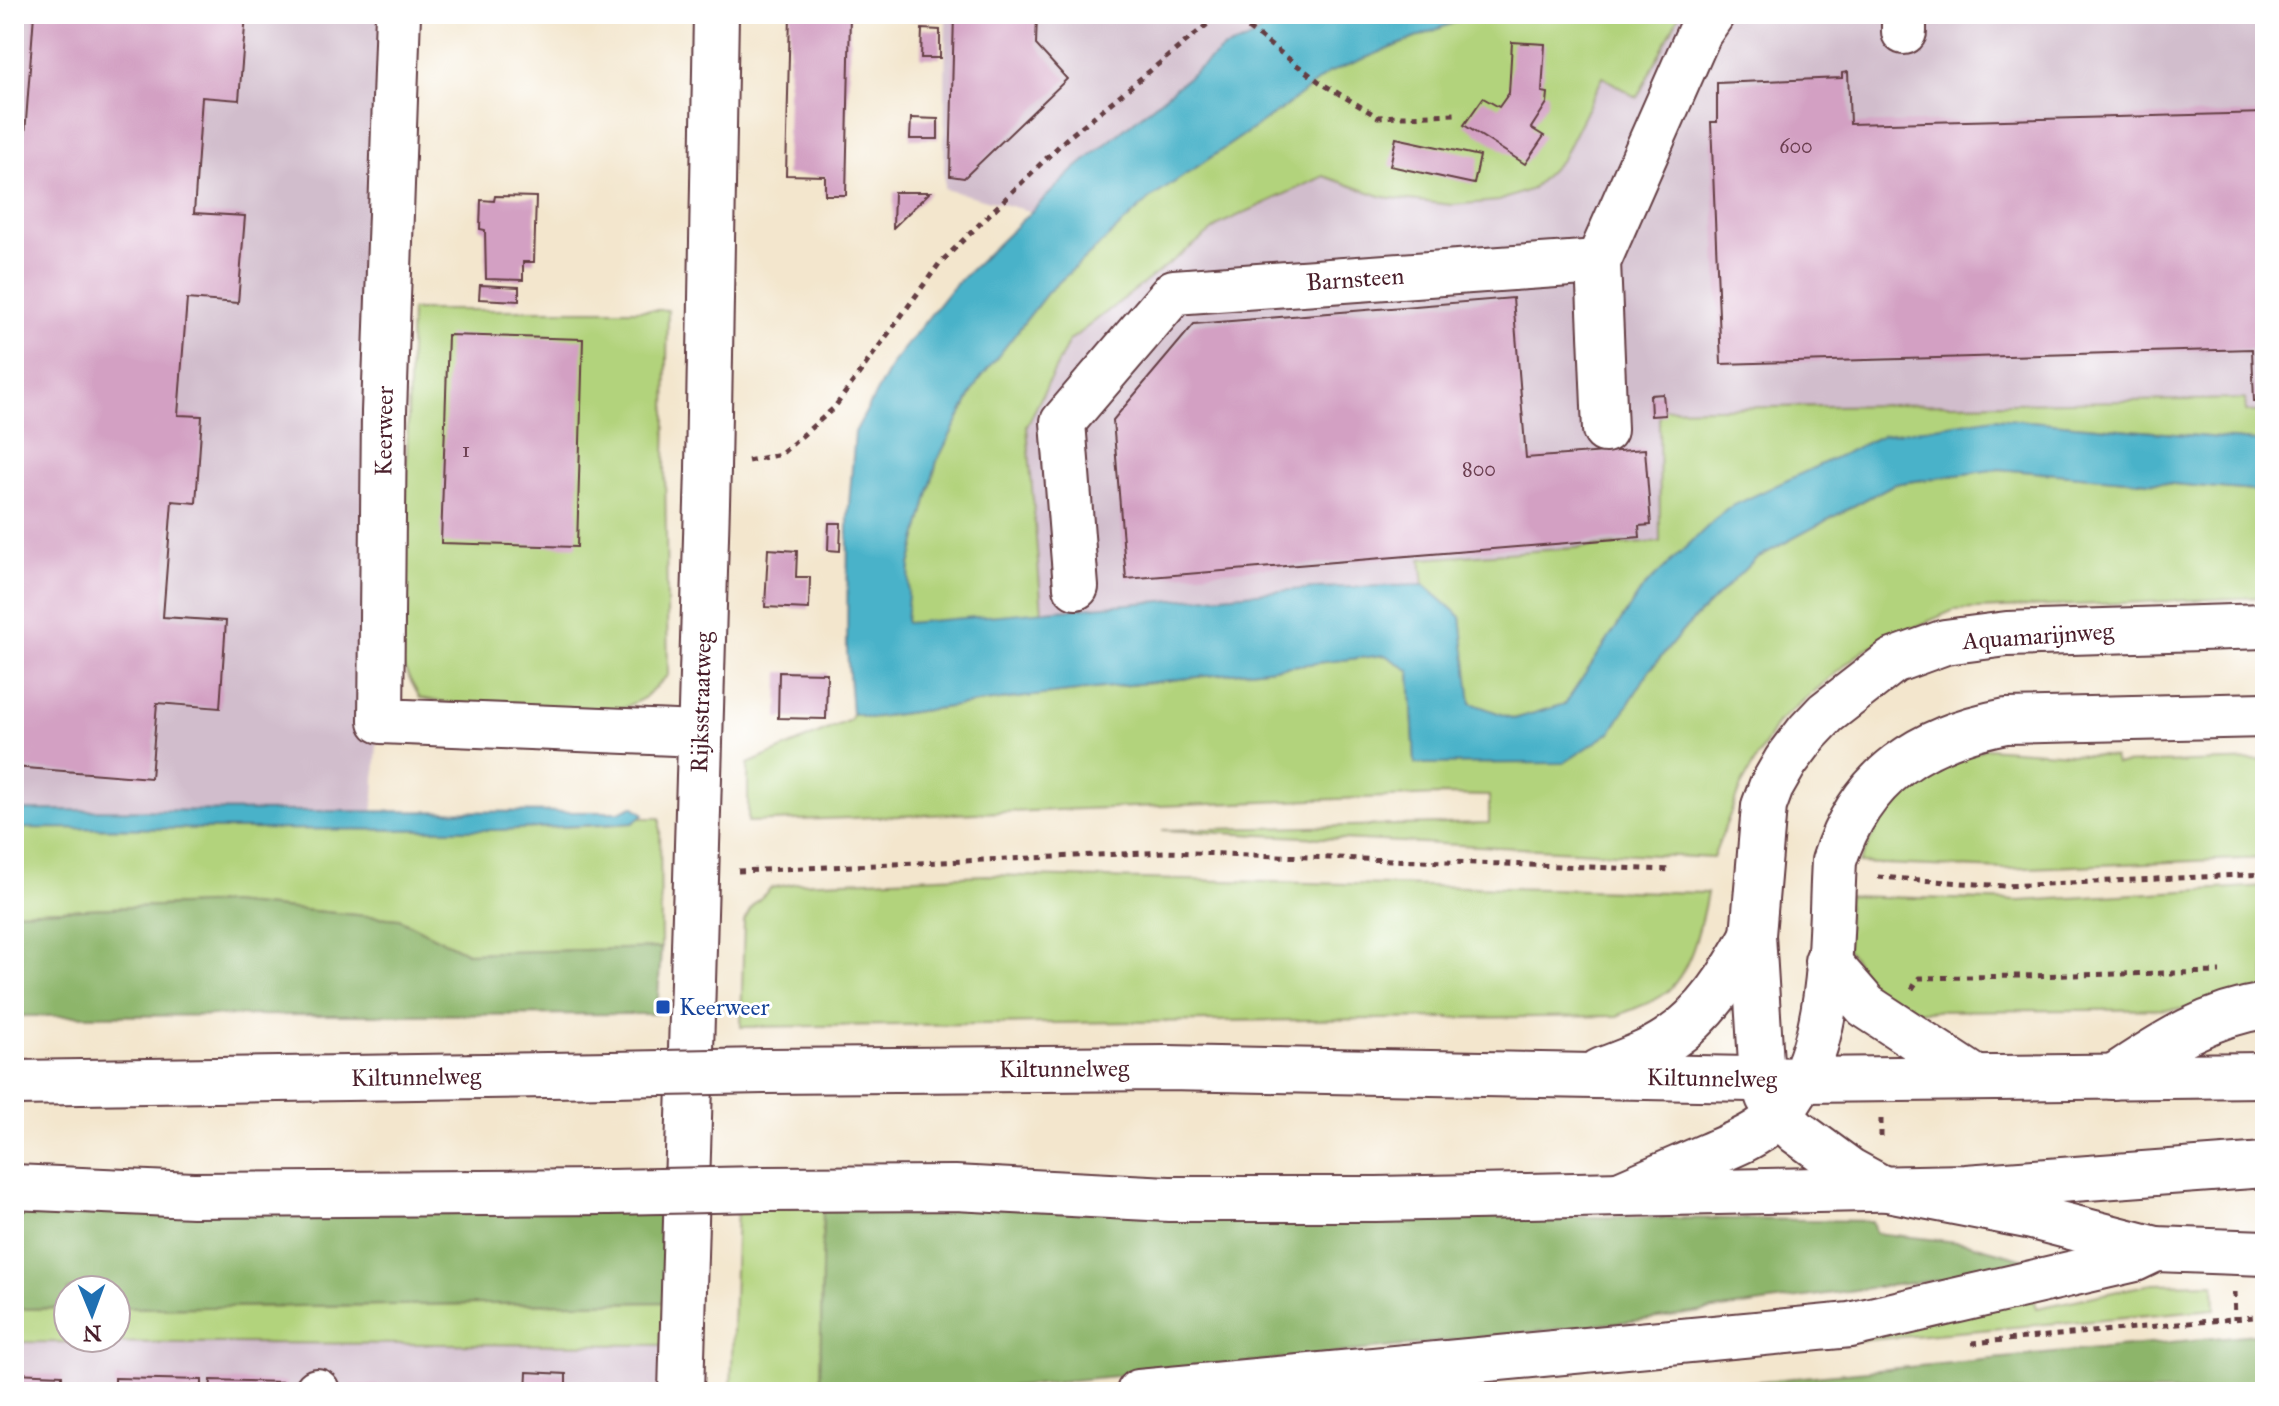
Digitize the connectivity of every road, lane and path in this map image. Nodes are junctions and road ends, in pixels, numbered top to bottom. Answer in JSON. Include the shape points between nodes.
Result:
{"nodes":[{"id":1,"x":398,"y":14,"type":"edge"},
{"id":2,"x":716,"y":14,"type":"edge"},
{"id":3,"x":1220,"y":14,"type":"edge"},
{"id":4,"x":1229,"y":14,"type":"edge"},
{"id":5,"x":1712,"y":14,"type":"edge"},
{"id":6,"x":1455,"y":114,"type":"dead end"},
{"id":7,"x":1598,"y":262,"type":"junction"},
{"id":8,"x":1605,"y":430,"type":"dead end"},
{"id":9,"x":708,"y":469,"type":"junction"},
{"id":10,"x":1076,"y":587,"type":"dead end"},
{"id":11,"x":2265,"y":626,"type":"edge"},
{"id":12,"x":2265,"y":715,"type":"edge"},
{"id":13,"x":699,"y":734,"type":"junction"},
{"id":14,"x":1672,"y":870,"type":"dead end"},
{"id":15,"x":732,"y":871,"type":"dead end"},
{"id":16,"x":2265,"y":874,"type":"edge"},
{"id":17,"x":1878,"y":877,"type":"dead end"},
{"id":18,"x":1753,"y":935,"type":"junction"},
{"id":19,"x":1827,"y":961,"type":"junction"},
{"id":20,"x":2265,"y":1006,"type":"edge"},
{"id":21,"x":2265,"y":1075,"type":"edge"},
{"id":22,"x":1587,"y":1076,"type":"junction"},
{"id":23,"x":2113,"y":1077,"type":"junction"},
{"id":24,"x":1976,"y":1078,"type":"junction"},
{"id":25,"x":14,"y":1083,"type":"edge"},
{"id":26,"x":1781,"y":1091,"type":"junction"},
{"id":27,"x":2257,"y":1170,"type":"edge"},
{"id":28,"x":14,"y":1187,"type":"edge"},
{"id":29,"x":1882,"y":1188,"type":"junction"},
{"id":30,"x":1619,"y":1194,"type":"junction"},
{"id":31,"x":2156,"y":1249,"type":"junction"},
{"id":32,"x":2265,"y":1253,"type":"edge"},
{"id":33,"x":681,"y":1392,"type":"edge"},
{"id":34,"x":1139,"y":1392,"type":"edge"}],
"edges":[{"from":1,"to":13,"type":"main road","name":"Keerweer","via":[[384,412],[381,721]]},
{"from":2,"to":9,"type":"main road","name":"Rijksstraatweg"},
{"from":3,"to":9,"type":"path","via":[[1065,140],[939,264],[834,408],[781,454]]},
{"from":4,"to":6,"type":"path","via":[[1321,83],[1378,117]]},
{"from":5,"to":7,"type":"main road"},
{"from":7,"to":8,"type":"main road"},
{"from":7,"to":10,"type":"main road","name":"Barnsteen","via":[[1174,292],[1063,422]]},
{"from":9,"to":13,"type":"main road","name":"Rijksstraatweg"},
{"from":11,"to":18,"type":"main road","name":"Aquamarijnweg","via":[[2007,634],[1945,642],[1893,661],[1808,732],[1771,787],[1762,826]]},
{"from":12,"to":19,"type":"main road","via":[[2006,721],[1935,742],[1901,762],[1874,788],[1840,844],[1834,861]]},
{"from":13,"to":33,"type":"main road","name":"Rijksstraatweg"},
{"from":14,"to":15,"type":"path","via":[[1166,852]]},
{"from":16,"to":17,"type":"path","via":[[2005,886]]},
{"from":18,"to":22,"type":"main road","via":[[1719,991],[1684,1028],[1639,1056]]},
{"from":18,"to":26,"type":"main road","name":"Aquamarijnweg"},
{"from":19,"to":24,"type":"main road","via":[[1866,1006]]},
{"from":19,"to":26,"type":"main road","via":[[1824,1017],[1813,1059]]},
{"from":20,"to":23,"type":"main road","via":[[2237,1010],[2177,1035]]},
{"from":21,"to":23,"type":"main road","name":"Kiltunnelweg"},
{"from":22,"to":25,"type":"main road","name":"Kiltunnelweg","bridge":true,"via":[[1167,1068]]},
{"from":22,"to":26,"type":"main road","name":"Kiltunnelweg"},
{"from":23,"to":24,"type":"main road","name":"Kiltunnelweg"},
{"from":24,"to":26,"type":"main road","name":"Kiltunnelweg"},
{"from":26,"to":29,"type":"main road","via":[[1813,1146]]},
{"from":26,"to":30,"type":"main road","via":[[1762,1130]]},
{"from":27,"to":29,"type":"main road"},
{"from":28,"to":30,"type":"main road","bridge":true,"via":[[193,1195],[955,1188],[1169,1199]]},
{"from":29,"to":30,"type":"main road"},
{"from":29,"to":31,"type":"main road","via":[[2032,1217]]},
{"from":31,"to":32,"type":"main road"},
{"from":31,"to":34,"type":"main road","via":[[2135,1259],[1850,1325]]}]}
